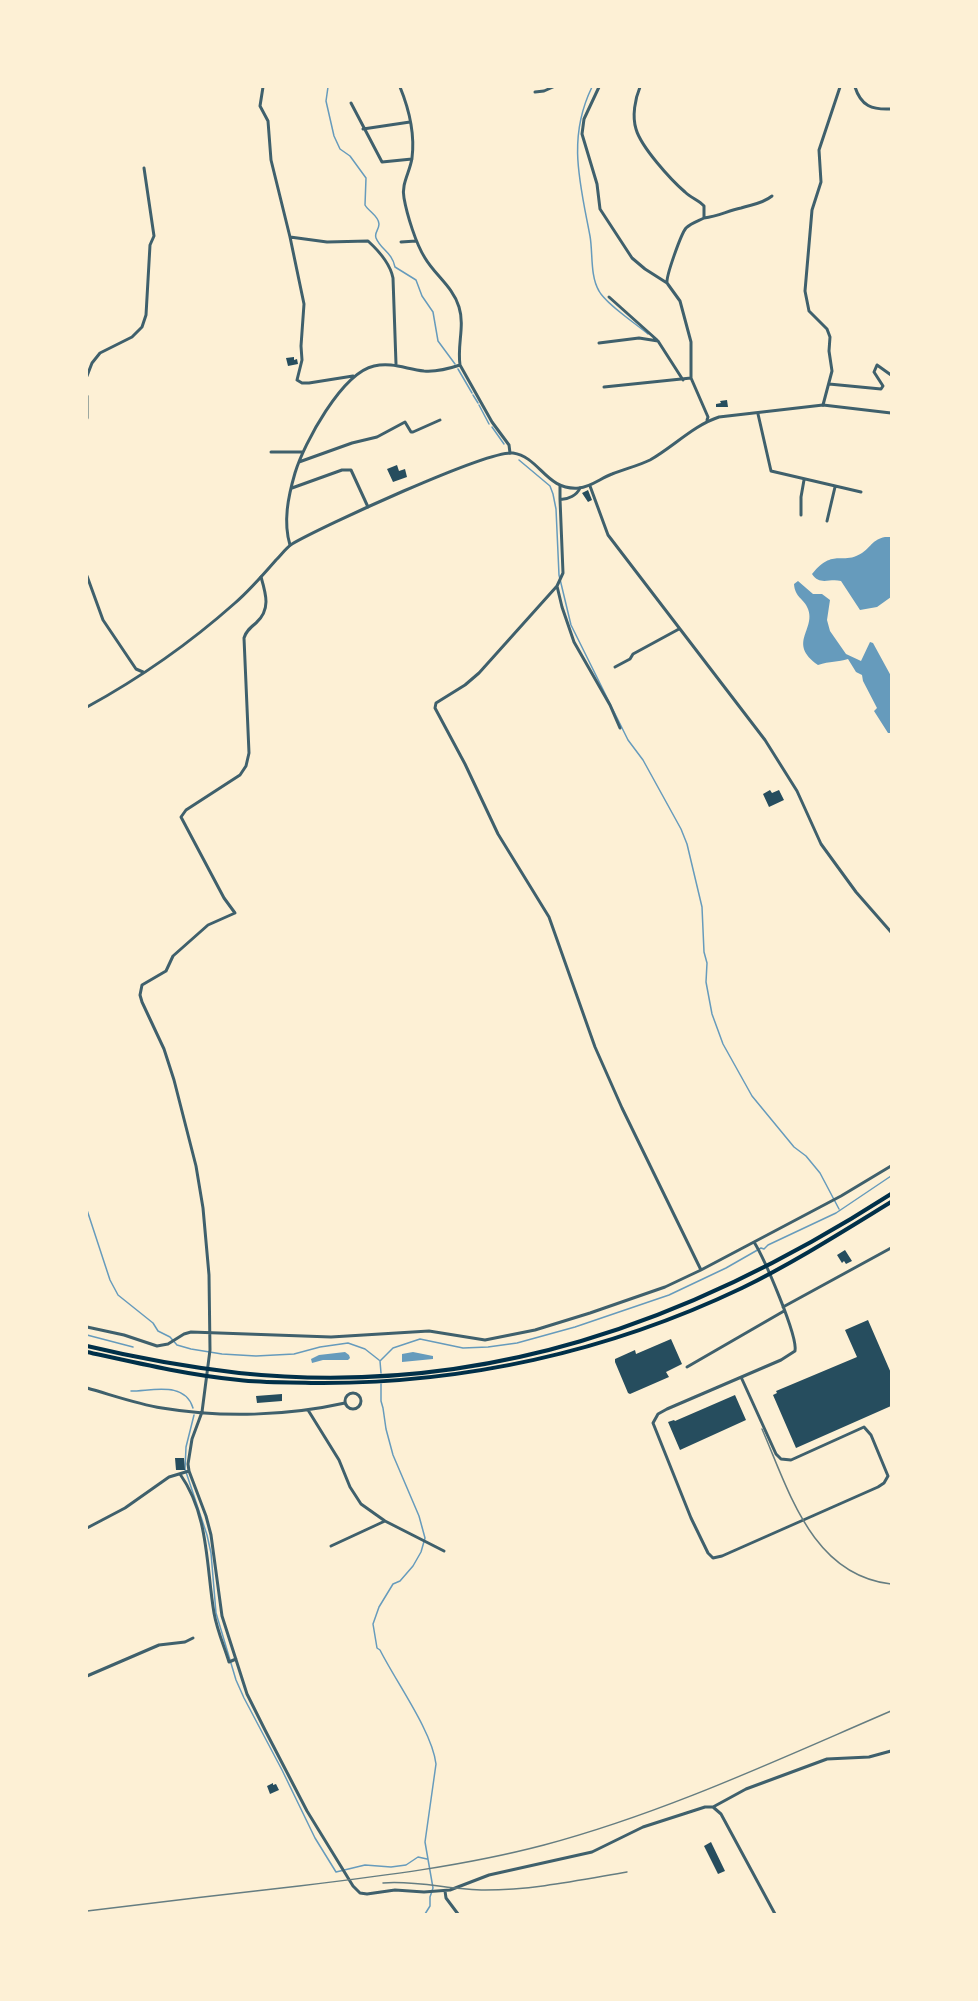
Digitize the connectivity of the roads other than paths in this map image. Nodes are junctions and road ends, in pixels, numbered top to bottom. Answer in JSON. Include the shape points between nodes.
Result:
{"nodes":[{"id":1,"x":263,"y":87,"type":"edge"},
{"id":2,"x":400,"y":87,"type":"edge"},
{"id":3,"x":554,"y":87,"type":"edge"},
{"id":4,"x":599,"y":87,"type":"edge"},
{"id":5,"x":640,"y":87,"type":"edge"},
{"id":6,"x":840,"y":87,"type":"edge"},
{"id":7,"x":855,"y":87,"type":"edge"},
{"id":8,"x":535,"y":92,"type":"dead end"},
{"id":9,"x":351,"y":103,"type":"dead end"},
{"id":10,"x":891,"y":109,"type":"edge"},
{"id":11,"x":410,"y":122,"type":"junction"},
{"id":12,"x":363,"y":129,"type":"junction"},
{"id":13,"x":412,"y":159,"type":"junction"},
{"id":14,"x":144,"y":168,"type":"dead end"},
{"id":15,"x":772,"y":196,"type":"dead end"},
{"id":16,"x":704,"y":218,"type":"junction"},
{"id":17,"x":290,"y":237,"type":"junction"},
{"id":18,"x":416,"y":241,"type":"junction"},
{"id":19,"x":401,"y":242,"type":"dead end"},
{"id":20,"x":667,"y":283,"type":"junction"},
{"id":21,"x":609,"y":297,"type":"dead end"},
{"id":22,"x":658,"y":341,"type":"junction"},
{"id":23,"x":599,"y":343,"type":"dead end"},
{"id":24,"x":396,"y":364,"type":"junction"},
{"id":25,"x":460,"y":365,"type":"junction"},
{"id":26,"x":891,"y":375,"type":"edge"},
{"id":27,"x":87,"y":376,"type":"edge"},
{"id":28,"x":353,"y":376,"type":"junction"},
{"id":29,"x":692,"y":378,"type":"junction"},
{"id":30,"x":683,"y":380,"type":"junction"},
{"id":31,"x":829,"y":384,"type":"junction"},
{"id":32,"x":604,"y":387,"type":"dead end"},
{"id":33,"x":87,"y":396,"type":"edge"},
{"id":34,"x":822,"y":405,"type":"junction"},
{"id":35,"x":891,"y":413,"type":"edge"},
{"id":36,"x":758,"y":414,"type":"junction"},
{"id":37,"x":87,"y":418,"type":"edge"},
{"id":38,"x":707,"y":419,"type":"junction"},
{"id":39,"x":440,"y":420,"type":"dead end"},
{"id":40,"x":303,"y":452,"type":"junction"},
{"id":41,"x":271,"y":453,"type":"dead end"},
{"id":42,"x":510,"y":453,"type":"junction"},
{"id":43,"x":299,"y":462,"type":"junction"},
{"id":44,"x":804,"y":480,"type":"junction"},
{"id":45,"x":560,"y":486,"type":"junction"},
{"id":46,"x":590,"y":486,"type":"junction"},
{"id":47,"x":835,"y":487,"type":"junction"},
{"id":48,"x":580,"y":488,"type":"junction"},
{"id":49,"x":291,"y":489,"type":"junction"},
{"id":50,"x":861,"y":492,"type":"dead end"},
{"id":51,"x":560,"y":499,"type":"junction"},
{"id":52,"x":368,"y":507,"type":"junction"},
{"id":53,"x":801,"y":515,"type":"dead end"},
{"id":54,"x":827,"y":522,"type":"dead end"},
{"id":55,"x":290,"y":545,"type":"junction"},
{"id":56,"x":87,"y":576,"type":"edge"},
{"id":57,"x":261,"y":577,"type":"junction"},
{"id":58,"x":558,"y":584,"type":"junction"},
{"id":59,"x":679,"y":629,"type":"junction"},
{"id":60,"x":615,"y":667,"type":"dead end"},
{"id":61,"x":142,"y":672,"type":"junction"},
{"id":62,"x":87,"y":707,"type":"edge"},
{"id":63,"x":620,"y":728,"type":"dead end"},
{"id":64,"x":891,"y":933,"type":"edge"},
{"id":65,"x":891,"y":1166,"type":"edge"},
{"id":66,"x":891,"y":1194,"type":"edge"},
{"id":67,"x":891,"y":1202,"type":"edge"},
{"id":68,"x":755,"y":1244,"type":"junction"},
{"id":69,"x":891,"y":1248,"type":"edge"},
{"id":70,"x":766,"y":1267,"type":"junction"},
{"id":71,"x":701,"y":1270,"type":"junction"},
{"id":72,"x":769,"y":1275,"type":"junction"},
{"id":73,"x":783,"y":1309,"type":"junction"},
{"id":74,"x":87,"y":1327,"type":"edge"},
{"id":75,"x":211,"y":1332,"type":"junction"},
{"id":76,"x":87,"y":1346,"type":"edge"},
{"id":77,"x":87,"y":1352,"type":"edge"},
{"id":78,"x":687,"y":1367,"type":"dead end"},
{"id":79,"x":208,"y":1368,"type":"junction"},
{"id":80,"x":206,"y":1376,"type":"junction"},
{"id":81,"x":741,"y":1377,"type":"junction"},
{"id":82,"x":87,"y":1388,"type":"edge"},
{"id":83,"x":345,"y":1403,"type":"junction"},
{"id":84,"x":308,"y":1410,"type":"junction"},
{"id":85,"x":202,"y":1412,"type":"junction"},
{"id":86,"x":185,"y":1473,"type":"junction"},
{"id":87,"x":385,"y":1521,"type":"junction"},
{"id":88,"x":87,"y":1528,"type":"edge"},
{"id":89,"x":332,"y":1546,"type":"dead end"},
{"id":90,"x":444,"y":1551,"type":"dead end"},
{"id":91,"x":193,"y":1638,"type":"dead end"},
{"id":92,"x":233,"y":1660,"type":"junction"},
{"id":93,"x":87,"y":1676,"type":"edge"},
{"id":94,"x":891,"y":1751,"type":"edge"},
{"id":95,"x":713,"y":1807,"type":"junction"},
{"id":96,"x":445,"y":1891,"type":"junction"},
{"id":97,"x":458,"y":1914,"type":"edge"},
{"id":98,"x":775,"y":1914,"type":"edge"}],
"edges":[{"from":1,"to":17,"type":"street","via":[[260,106],[268,122],[270,160]]},
{"from":2,"to":11,"type":"street"},
{"from":3,"to":8,"type":"street"},
{"from":4,"to":20,"type":"street","via":[[584,119],[582,134],[600,209],[632,258]]},
{"from":5,"to":16,"type":"street","via":[[635,100],[635,128],[664,172],[704,206]]},
{"from":6,"to":31,"type":"street","via":[[819,150],[822,177],[812,210],[804,291],[809,311],[830,337]]},
{"from":7,"to":10,"type":"street","via":[[864,104],[874,109]]},
{"from":9,"to":12,"type":"street"},
{"from":11,"to":12,"type":"street"},
{"from":11,"to":13,"type":"street"},
{"from":12,"to":13,"type":"street","via":[[382,162]]},
{"from":13,"to":18,"type":"street","via":[[403,196]]},
{"from":14,"to":27,"type":"street","via":[[154,236],[150,245],[145,322],[132,337],[100,353]]},
{"from":15,"to":16,"type":"street","via":[[753,207]]},
{"from":16,"to":20,"type":"street","via":[[684,231],[666,276]]},
{"from":17,"to":24,"type":"street","via":[[327,242],[368,241],[381,255],[393,278]]},
{"from":17,"to":28,"type":"street","via":[[304,304],[302,360],[297,380],[309,383]]},
{"from":18,"to":19,"type":"street"},
{"from":18,"to":25,"type":"street","via":[[460,309]]},
{"from":20,"to":29,"type":"street","via":[[680,301],[688,329]]},
{"from":21,"to":22,"type":"street"},
{"from":22,"to":23,"type":"street","via":[[639,338]]},
{"from":22,"to":30,"type":"street"},
{"from":24,"to":25,"type":"street","via":[[422,371]]},
{"from":24,"to":28,"type":"street","via":[[373,366]]},
{"from":25,"to":42,"type":"street","via":[[509,445]]},
{"from":26,"to":31,"type":"street","via":[[877,365],[874,372],[881,389]]},
{"from":28,"to":40,"type":"street","via":[[338,393]]},
{"from":29,"to":30,"type":"street"},
{"from":29,"to":38,"type":"street"},
{"from":30,"to":32,"type":"street"},
{"from":31,"to":34,"type":"street"},
{"from":33,"to":37,"type":"street"},
{"from":34,"to":35,"type":"street"},
{"from":34,"to":36,"type":"street"},
{"from":36,"to":38,"type":"street"},
{"from":36,"to":44,"type":"street","via":[[771,471]]},
{"from":38,"to":46,"type":"street","via":[[647,462],[610,474]]},
{"from":39,"to":43,"type":"street","via":[[413,432],[405,422],[377,437]]},
{"from":40,"to":41,"type":"street"},
{"from":40,"to":43,"type":"street"},
{"from":42,"to":45,"type":"street","via":[[527,460]]},
{"from":42,"to":52,"type":"street","via":[[463,467]]},
{"from":43,"to":49,"type":"street"},
{"from":44,"to":47,"type":"street"},
{"from":44,"to":53,"type":"street"},
{"from":45,"to":48,"type":"street"},
{"from":45,"to":51,"type":"street"},
{"from":46,"to":48,"type":"street"},
{"from":46,"to":59,"type":"street","via":[[608,535]]},
{"from":47,"to":50,"type":"street"},
{"from":47,"to":54,"type":"street"},
{"from":48,"to":51,"type":"street","via":[[568,499]]},
{"from":49,"to":52,"type":"street","via":[[351,470]]},
{"from":49,"to":55,"type":"street","via":[[286,531]]},
{"from":51,"to":58,"type":"street","via":[[562,577]]},
{"from":52,"to":55,"type":"street"},
{"from":55,"to":57,"type":"street"},
{"from":56,"to":61,"type":"street","via":[[103,620]]},
{"from":57,"to":61,"type":"street","via":[[190,641]]},
{"from":57,"to":75,"type":"street","via":[[266,613],[244,638],[249,748],[246,766],[240,775],[180,817],[235,913],[208,925],[173,956],[166,971],[142,985],[140,995],[164,1049],[196,1166],[206,1238]]},
{"from":58,"to":63,"type":"street","via":[[574,642]]},
{"from":58,"to":71,"type":"street","via":[[479,673],[436,703],[436,711],[498,834],[549,917],[595,1047]]},
{"from":59,"to":60,"type":"street"},
{"from":59,"to":64,"type":"street","via":[[784,768],[836,867]]},
{"from":61,"to":62,"type":"street"},
{"from":65,"to":68,"type":"street"},
{"from":66,"to":70,"type":"main road"},
{"from":67,"to":72,"type":"main road"},
{"from":68,"to":70,"type":"street"},
{"from":68,"to":71,"type":"street"},
{"from":69,"to":73,"type":"street"},
{"from":70,"to":72,"type":"street"},
{"from":70,"to":79,"type":"main road","via":[[660,1316],[576,1343],[493,1363],[387,1376],[270,1375]]},
{"from":71,"to":75,"type":"street","via":[[590,1313],[485,1340],[429,1330],[331,1337]]},
{"from":72,"to":73,"type":"street"},
{"from":72,"to":80,"type":"main road","via":[[637,1331],[577,1350],[493,1369],[387,1382],[270,1382]]},
{"from":73,"to":78,"type":"street"},
{"from":73,"to":81,"type":"street","via":[[795,1350],[788,1357]]},
{"from":74,"to":75,"type":"street","via":[[152,1346],[168,1344],[191,1332]]},
{"from":75,"to":79,"type":"street"},
{"from":76,"to":79,"type":"main road"},
{"from":77,"to":80,"type":"main road"},
{"from":79,"to":80,"type":"street"},
{"from":80,"to":85,"type":"street"},
{"from":81,"to":81,"type":"street","via":[[657,1414],[653,1423],[713,1558],[879,1487],[888,1476],[864,1427],[791,1460],[781,1459]]},
{"from":82,"to":85,"type":"street","via":[[162,1408]]},
{"from":83,"to":83,"type":"street","via":[[355,1409],[361,1400],[352,1393]]},
{"from":83,"to":84,"type":"street"},
{"from":84,"to":85,"type":"street"},
{"from":84,"to":87,"type":"street","via":[[356,1497]]},
{"from":85,"to":86,"type":"street"},
{"from":86,"to":88,"type":"street","via":[[169,1477],[125,1508]]},
{"from":86,"to":92,"type":"street","via":[[211,1535],[222,1616]]},
{"from":86,"to":92,"type":"street","via":[[203,1528],[214,1614],[229,1662]]},
{"from":87,"to":89,"type":"street"},
{"from":87,"to":90,"type":"street"},
{"from":91,"to":93,"type":"street","via":[[159,1645]]},
{"from":92,"to":96,"type":"street","via":[[265,1730],[356,1889],[363,1894]]},
{"from":94,"to":95,"type":"street","via":[[869,1757],[827,1759],[746,1789]]},
{"from":95,"to":96,"type":"street","via":[[652,1824],[592,1852],[489,1875]]},
{"from":95,"to":98,"type":"street","via":[[721,1814]]},
{"from":96,"to":97,"type":"street"}]}
